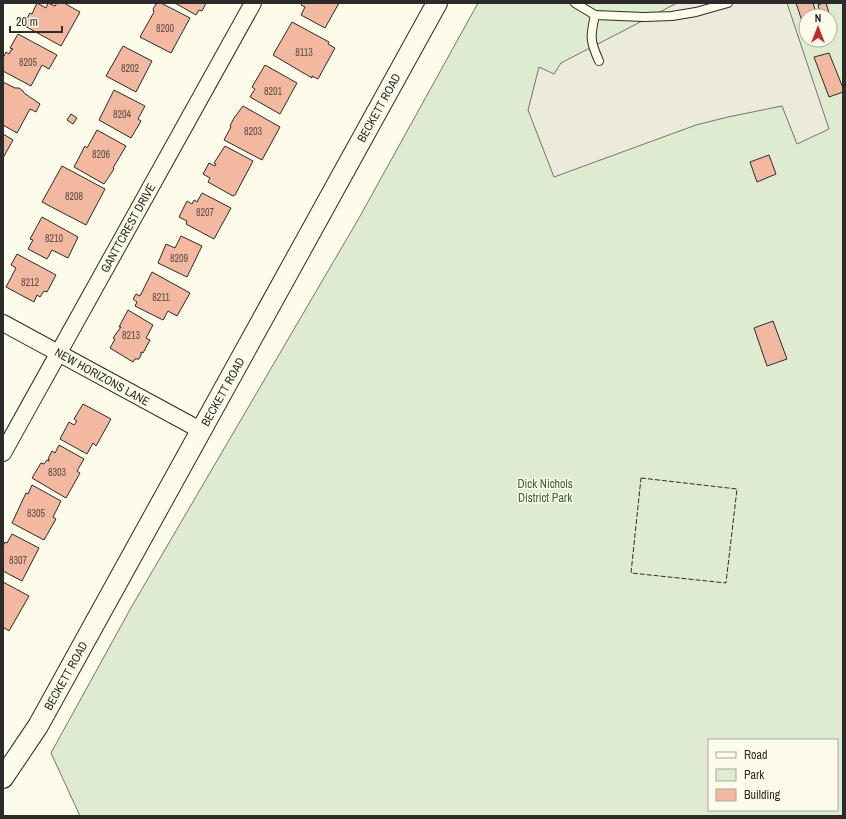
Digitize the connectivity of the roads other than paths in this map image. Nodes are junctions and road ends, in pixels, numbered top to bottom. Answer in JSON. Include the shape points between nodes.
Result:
{"nodes":[{"id":1,"x":253,"y":3,"type":"edge"},
{"id":2,"x":437,"y":3,"type":"edge"},
{"id":3,"x":576,"y":3,"type":"edge"},
{"id":4,"x":728,"y":3,"type":"edge"},
{"id":5,"x":595,"y":15,"type":"junction"},
{"id":6,"x":599,"y":61,"type":"dead end"},
{"id":7,"x":3,"y":323,"type":"edge"},
{"id":8,"x":59,"y":353,"type":"junction"},
{"id":9,"x":202,"y":431,"type":"junction"},
{"id":10,"x":3,"y":453,"type":"edge"},
{"id":11,"x":3,"y":778,"type":"edge"}],
"edges":[{"from":1,"to":8,"type":"street","name":"GANTTCREST DRIVE"},
{"from":2,"to":9,"type":"street","name":"BECKETT ROAD"},
{"from":3,"to":5,"type":"lane"},
{"from":4,"to":5,"type":"lane","via":[[672,16]]},
{"from":5,"to":6,"type":"lane","via":[[591,38]]},
{"from":7,"to":8,"type":"street","name":"NEW HORIZONS LANE"},
{"from":8,"to":9,"type":"street","name":"NEW HORIZONS LANE"},
{"from":8,"to":10,"type":"street","name":"GANTTCREST DRIVE"},
{"from":9,"to":11,"type":"street","name":"BECKETT ROAD","via":[[38,726]]}]}
